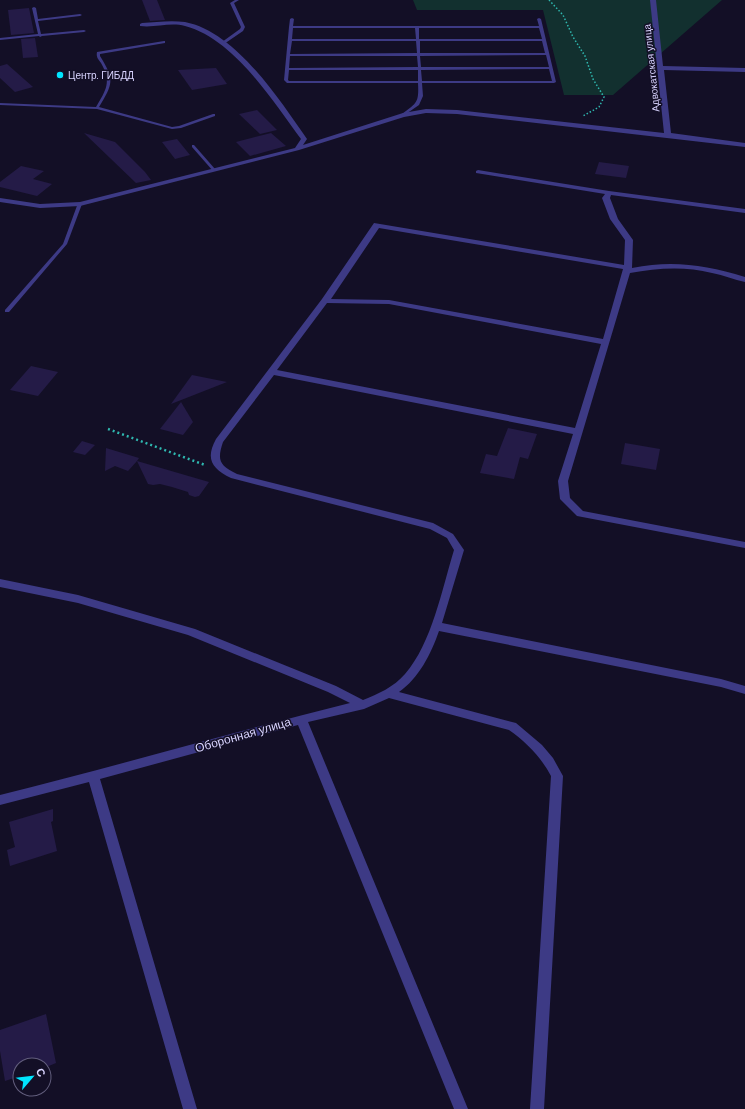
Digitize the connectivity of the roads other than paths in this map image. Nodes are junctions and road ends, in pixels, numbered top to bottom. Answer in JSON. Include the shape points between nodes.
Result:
{"nodes":[{"id":1,"x":237,"y":0,"type":"edge"},
{"id":2,"x":653,"y":0,"type":"edge"},
{"id":3,"x":34,"y":8,"type":"dead end"},
{"id":4,"x":80,"y":15,"type":"dead end"},
{"id":5,"x":292,"y":19,"type":"dead end"},
{"id":6,"x":539,"y":19,"type":"dead end"},
{"id":7,"x":37,"y":20,"type":"junction"},
{"id":8,"x":142,"y":26,"type":"dead end"},
{"id":9,"x":417,"y":27,"type":"junction"},
{"id":10,"x":541,"y":27,"type":"junction"},
{"id":11,"x":291,"y":28,"type":"junction"},
{"id":12,"x":84,"y":31,"type":"dead end"},
{"id":13,"x":40,"y":36,"type":"junction"},
{"id":14,"x":0,"y":39,"type":"edge"},
{"id":15,"x":290,"y":40,"type":"junction"},
{"id":16,"x":417,"y":40,"type":"junction"},
{"id":17,"x":544,"y":40,"type":"junction"},
{"id":18,"x":164,"y":42,"type":"dead end"},
{"id":19,"x":223,"y":43,"type":"junction"},
{"id":20,"x":418,"y":54,"type":"junction"},
{"id":21,"x":548,"y":54,"type":"junction"},
{"id":22,"x":288,"y":55,"type":"junction"},
{"id":23,"x":419,"y":68,"type":"junction"},
{"id":24,"x":551,"y":68,"type":"junction"},
{"id":25,"x":661,"y":68,"type":"junction"},
{"id":26,"x":287,"y":69,"type":"junction"},
{"id":27,"x":745,"y":70,"type":"edge"},
{"id":28,"x":420,"y":83,"type":"junction"},
{"id":29,"x":0,"y":104,"type":"edge"},
{"id":30,"x":96,"y":108,"type":"junction"},
{"id":31,"x":214,"y":115,"type":"dead end"},
{"id":32,"x":403,"y":115,"type":"junction"},
{"id":33,"x":668,"y":135,"type":"junction"},
{"id":34,"x":745,"y":145,"type":"edge"},
{"id":35,"x":193,"y":146,"type":"dead end"},
{"id":36,"x":297,"y":149,"type":"junction"},
{"id":37,"x":214,"y":170,"type":"junction"},
{"id":38,"x":478,"y":172,"type":"dead end"},
{"id":39,"x":609,"y":193,"type":"junction"},
{"id":40,"x":0,"y":200,"type":"edge"},
{"id":41,"x":80,"y":204,"type":"junction"},
{"id":42,"x":745,"y":211,"type":"edge"},
{"id":43,"x":628,"y":269,"type":"junction"},
{"id":44,"x":745,"y":280,"type":"edge"},
{"id":45,"x":325,"y":301,"type":"junction"},
{"id":46,"x":7,"y":311,"type":"dead end"},
{"id":47,"x":606,"y":342,"type":"junction"},
{"id":48,"x":272,"y":372,"type":"junction"},
{"id":49,"x":578,"y":432,"type":"junction"},
{"id":50,"x":745,"y":545,"type":"edge"},
{"id":51,"x":0,"y":583,"type":"edge"},
{"id":52,"x":436,"y":626,"type":"junction"},
{"id":53,"x":745,"y":690,"type":"edge"},
{"id":54,"x":389,"y":694,"type":"junction"},
{"id":55,"x":364,"y":705,"type":"junction"},
{"id":56,"x":301,"y":719,"type":"junction"},
{"id":57,"x":93,"y":777,"type":"junction"},
{"id":58,"x":0,"y":800,"type":"edge"},
{"id":59,"x":190,"y":1109,"type":"edge"},
{"id":60,"x":461,"y":1109,"type":"edge"},
{"id":61,"x":537,"y":1109,"type":"edge"}],
"edges":[{"from":1,"to":19,"type":"lane","via":[[232,2],[242,30]]},
{"from":2,"to":25,"type":"street","name":"Адвокатская улица"},
{"from":3,"to":7,"type":"lane"},
{"from":4,"to":7,"type":"lane"},
{"from":5,"to":11,"type":"lane"},
{"from":6,"to":10,"type":"lane"},
{"from":7,"to":13,"type":"lane"},
{"from":8,"to":19,"type":"street","via":[[185,24],[196,27]]},
{"from":9,"to":10,"type":"lane"},
{"from":9,"to":11,"type":"lane"},
{"from":9,"to":16,"type":"lane"},
{"from":10,"to":17,"type":"lane"},
{"from":11,"to":15,"type":"lane"},
{"from":12,"to":13,"type":"lane"},
{"from":13,"to":14,"type":"lane"},
{"from":15,"to":16,"type":"lane"},
{"from":15,"to":22,"type":"lane"},
{"from":16,"to":17,"type":"lane"},
{"from":16,"to":20,"type":"lane"},
{"from":17,"to":21,"type":"lane"},
{"from":18,"to":30,"type":"lane","via":[[98,53],[111,80]]},
{"from":19,"to":36,"type":"street","via":[[263,84],[304,139]]},
{"from":20,"to":21,"type":"lane"},
{"from":20,"to":22,"type":"lane"},
{"from":20,"to":23,"type":"lane"},
{"from":21,"to":24,"type":"lane"},
{"from":22,"to":26,"type":"lane"},
{"from":23,"to":24,"type":"lane"},
{"from":23,"to":26,"type":"lane"},
{"from":23,"to":28,"type":"lane"},
{"from":24,"to":28,"type":"lane","via":[[554,81],[551,83]]},
{"from":25,"to":27,"type":"street"},
{"from":25,"to":33,"type":"street","name":"Адвокатская улица"},
{"from":26,"to":28,"type":"lane","via":[[286,80],[291,82]]},
{"from":28,"to":32,"type":"lane","via":[[421,96],[417,105]]},
{"from":29,"to":30,"type":"lane"},
{"from":30,"to":31,"type":"lane","via":[[172,128],[180,128]]},
{"from":32,"to":33,"type":"street","via":[[426,111],[457,112]]},
{"from":32,"to":36,"type":"street"},
{"from":33,"to":34,"type":"street"},
{"from":35,"to":37,"type":"lane"},
{"from":36,"to":37,"type":"street"},
{"from":37,"to":41,"type":"street"},
{"from":38,"to":39,"type":"street"},
{"from":39,"to":42,"type":"street"},
{"from":39,"to":43,"type":"street","via":[[606,198],[614,219],[629,240]]},
{"from":40,"to":41,"type":"street","via":[[30,206],[56,207]]},
{"from":41,"to":46,"type":"lane","via":[[66,244]]},
{"from":43,"to":44,"type":"street","via":[[689,266]]},
{"from":43,"to":45,"type":"street","via":[[377,225]]},
{"from":43,"to":47,"type":"street"},
{"from":45,"to":47,"type":"street","via":[[389,302]]},
{"from":45,"to":48,"type":"street"},
{"from":47,"to":49,"type":"street"},
{"from":48,"to":49,"type":"street"},
{"from":48,"to":52,"type":"street","name":"Оборонная улица","via":[[219,441],[214,462],[220,470],[234,476],[434,526],[450,536],[459,550]]},
{"from":49,"to":50,"type":"street","via":[[563,481],[565,500],[580,514]]},
{"from":51,"to":55,"type":"street","via":[[78,599],[191,632],[332,689]]},
{"from":52,"to":53,"type":"street"},
{"from":52,"to":54,"type":"street","name":"Оборонная улица","via":[[409,678]]},
{"from":54,"to":55,"type":"street","name":"Оборонная улица"},
{"from":54,"to":61,"type":"street","via":[[512,726],[526,735],[552,765],[557,776]]},
{"from":55,"to":56,"type":"street","name":"Оборонная улица"},
{"from":56,"to":57,"type":"street","name":"Оборонная улица"},
{"from":56,"to":60,"type":"street"},
{"from":57,"to":58,"type":"street","name":"Оборонная улица"},
{"from":57,"to":59,"type":"street"}]}
